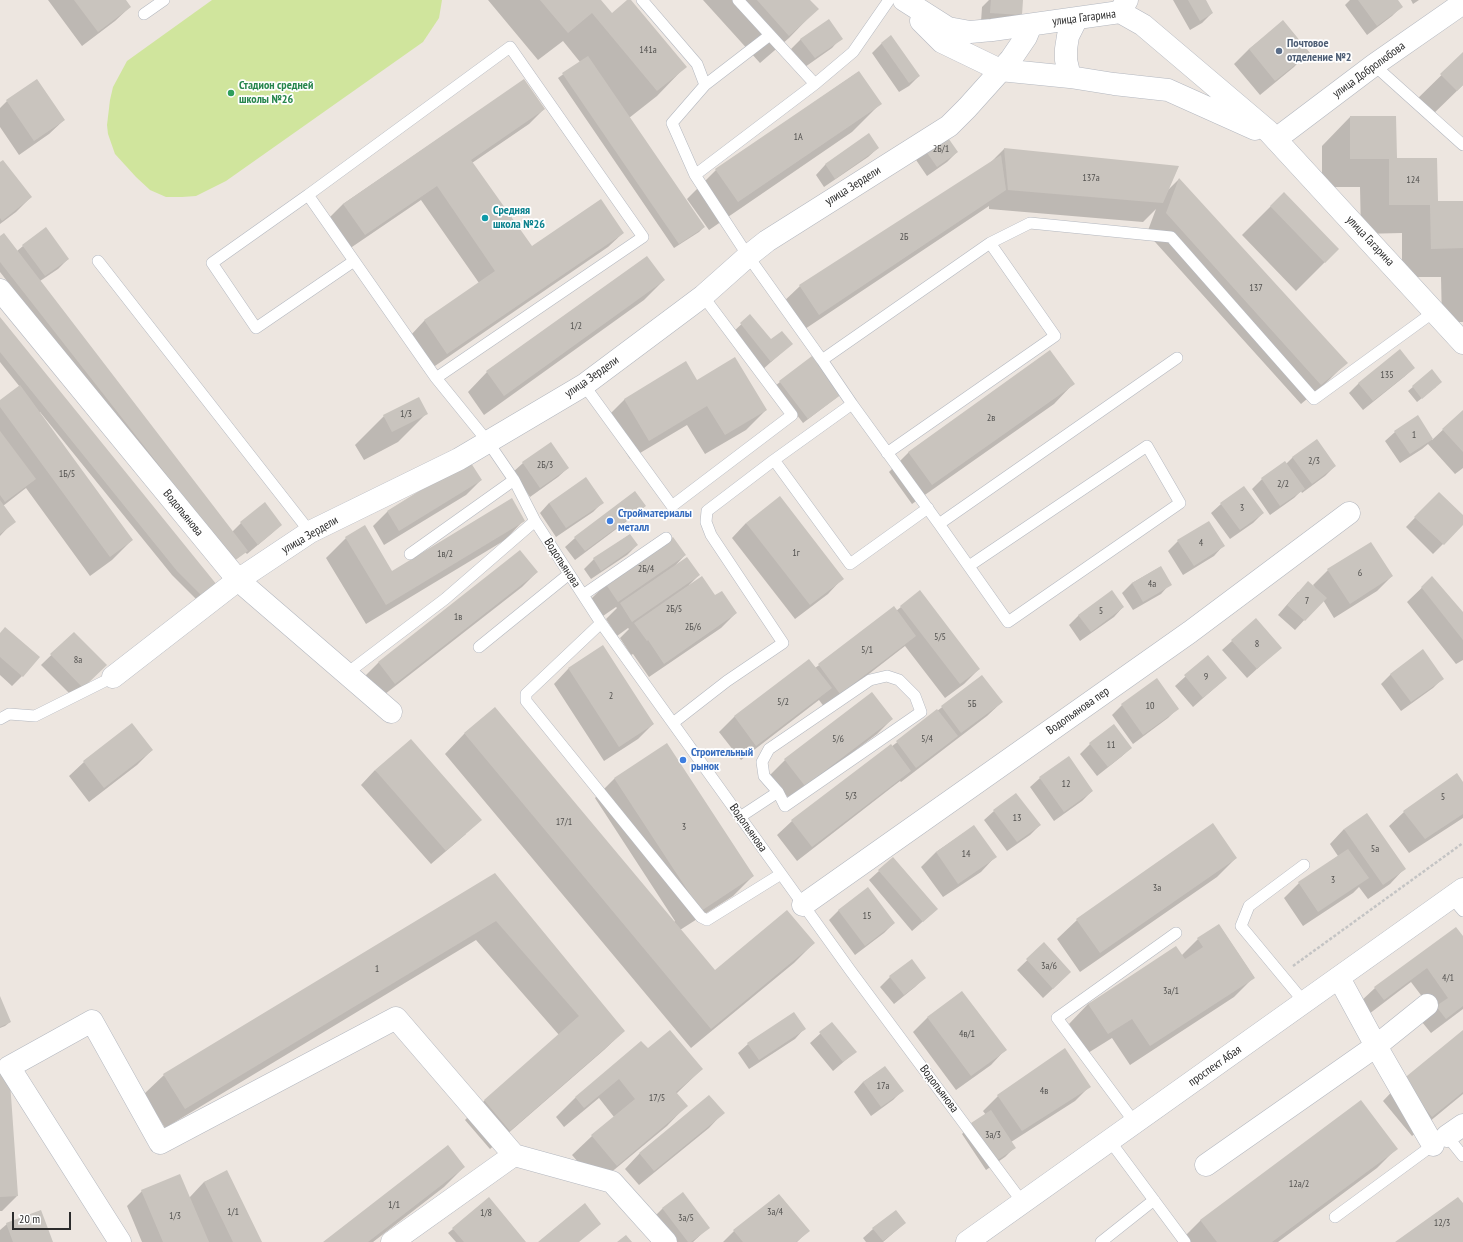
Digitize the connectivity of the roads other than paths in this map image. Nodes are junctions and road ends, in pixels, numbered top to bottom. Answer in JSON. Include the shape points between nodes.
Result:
{"nodes":[{"id":1,"x":164,"y":0,"type":"edge"},
{"id":2,"x":642,"y":0,"type":"edge"},
{"id":3,"x":738,"y":0,"type":"edge"},
{"id":4,"x":889,"y":0,"type":"edge"},
{"id":5,"x":900,"y":0,"type":"edge"},
{"id":6,"x":904,"y":0,"type":"edge"},
{"id":7,"x":1463,"y":3,"type":"edge"},
{"id":8,"x":1124,"y":6,"type":"edge"},
{"id":9,"x":144,"y":14,"type":"dead end"},
{"id":10,"x":1076,"y":18,"type":"junction"},
{"id":11,"x":1031,"y":25,"type":"junction"},
{"id":12,"x":770,"y":35,"type":"junction"},
{"id":13,"x":1185,"y":59,"type":"junction"},
{"id":14,"x":1374,"y":65,"type":"junction"},
{"id":15,"x":1000,"y":70,"type":"junction"},
{"id":16,"x":1070,"y":77,"type":"junction"},
{"id":17,"x":705,"y":84,"type":"junction"},
{"id":18,"x":815,"y":84,"type":"junction"},
{"id":19,"x":1168,"y":90,"type":"junction"},
{"id":20,"x":1276,"y":139,"type":"junction"},
{"id":21,"x":1462,"y":142,"type":"edge"},
{"id":22,"x":695,"y":175,"type":"junction"},
{"id":23,"x":308,"y":195,"type":"junction"},
{"id":24,"x":990,"y":244,"type":"junction"},
{"id":25,"x":748,"y":256,"type":"junction"},
{"id":26,"x":98,"y":261,"type":"dead end"},
{"id":27,"x":354,"y":261,"type":"junction"},
{"id":28,"x":0,"y":290,"type":"edge"},
{"id":29,"x":703,"y":296,"type":"junction"},
{"id":30,"x":1434,"y":311,"type":"junction"},
{"id":31,"x":1463,"y":342,"type":"edge"},
{"id":32,"x":1177,"y":358,"type":"dead end"},
{"id":33,"x":822,"y":360,"type":"junction"},
{"id":34,"x":436,"y":378,"type":"junction"},
{"id":35,"x":584,"y":385,"type":"junction"},
{"id":36,"x":852,"y":404,"type":"junction"},
{"id":37,"x":488,"y":442,"type":"junction"},
{"id":38,"x":887,"y":453,"type":"junction"},
{"id":39,"x":774,"y":460,"type":"junction"},
{"id":40,"x":514,"y":480,"type":"junction"},
{"id":41,"x":928,"y":508,"type":"junction"},
{"id":42,"x":1349,"y":513,"type":"dead end"},
{"id":43,"x":535,"y":521,"type":"junction"},
{"id":44,"x":939,"y":524,"type":"junction"},
{"id":45,"x":310,"y":532,"type":"junction"},
{"id":46,"x":666,"y":538,"type":"dead end"},
{"id":47,"x":410,"y":554,"type":"dead end"},
{"id":48,"x":969,"y":566,"type":"junction"},
{"id":49,"x":569,"y":574,"type":"junction"},
{"id":50,"x":238,"y":580,"type":"junction"},
{"id":51,"x":583,"y":595,"type":"junction"},
{"id":52,"x":601,"y":623,"type":"junction"},
{"id":53,"x":479,"y":647,"type":"dead end"},
{"id":54,"x":346,"y":674,"type":"junction"},
{"id":55,"x":113,"y":677,"type":"joint"},
{"id":56,"x":390,"y":712,"type":"dead end"},
{"id":57,"x":0,"y":719,"type":"edge"},
{"id":58,"x":673,"y":723,"type":"junction"},
{"id":59,"x":778,"y":792,"type":"junction"},
{"id":60,"x":740,"y":817,"type":"junction"},
{"id":61,"x":1304,"y":865,"type":"dead end"},
{"id":62,"x":781,"y":874,"type":"junction"},
{"id":63,"x":1459,"y":899,"type":"edge"},
{"id":64,"x":803,"y":905,"type":"junction"},
{"id":65,"x":1176,"y":933,"type":"dead end"},
{"id":66,"x":1339,"y":978,"type":"junction"},
{"id":67,"x":1304,"y":1002,"type":"junction"},
{"id":68,"x":1427,"y":1005,"type":"dead end"},
{"id":69,"x":1376,"y":1046,"type":"junction"},
{"id":70,"x":1135,"y":1123,"type":"junction"},
{"id":71,"x":1448,"y":1135,"type":"edge"},
{"id":72,"x":1110,"y":1141,"type":"junction"},
{"id":73,"x":514,"y":1155,"type":"junction"},
{"id":74,"x":1463,"y":1156,"type":"edge"},
{"id":75,"x":1206,"y":1164,"type":"dead end"},
{"id":76,"x":1154,"y":1200,"type":"junction"},
{"id":77,"x":1024,"y":1203,"type":"junction"},
{"id":78,"x":1335,"y":1217,"type":"dead end"},
{"id":79,"x":120,"y":1242,"type":"edge"},
{"id":80,"x":392,"y":1242,"type":"edge"},
{"id":81,"x":666,"y":1242,"type":"edge"},
{"id":82,"x":967,"y":1242,"type":"edge"},
{"id":83,"x":1101,"y":1242,"type":"edge"},
{"id":84,"x":1185,"y":1242,"type":"edge"}],
"edges":[{"from":1,"to":9,"type":"lane"},
{"from":2,"to":17,"type":"lane","via":[[697,64]]},
{"from":3,"to":12,"type":"lane"},
{"from":4,"to":18,"type":"lane","via":[[853,52]]},
{"from":5,"to":15,"type":"street","name":"улица Гагарина","via":[[942,42]]},
{"from":6,"to":11,"type":"street","name":"улица Гагарина","via":[[948,28],[970,32]]},
{"from":7,"to":14,"type":"street","name":"улица Добролюбова"},
{"from":8,"to":10,"type":"street","name":"улица Гагарина"},
{"from":8,"to":13,"type":"street","name":"улица Гагарина"},
{"from":10,"to":11,"type":"street","name":"улица Гагарина"},
{"from":10,"to":16,"type":"street","via":[[1068,36],[1066,49]]},
{"from":11,"to":15,"type":"street","name":"улица Зердели","via":[[1020,47]]},
{"from":12,"to":17,"type":"lane"},
{"from":12,"to":18,"type":"lane"},
{"from":13,"to":19,"type":"street","via":[[1184,79],[1179,85]]},
{"from":13,"to":20,"type":"street","name":"улица Гагарина"},
{"from":14,"to":20,"type":"street","name":"улица Добролюбова"},
{"from":14,"to":21,"type":"lane"},
{"from":15,"to":16,"type":"street","name":"улица Гагарина"},
{"from":15,"to":25,"type":"street","name":"улица Зердели","via":[[949,126],[767,240]]},
{"from":16,"to":19,"type":"street","name":"улица Гагарина"},
{"from":17,"to":22,"type":"lane","via":[[672,123]]},
{"from":18,"to":22,"type":"lane"},
{"from":19,"to":20,"type":"street","name":"улица Гагарина"},
{"from":20,"to":30,"type":"street","name":"улица Гагарина"},
{"from":22,"to":25,"type":"lane"},
{"from":23,"to":27,"type":"lane","name":"Водопьянова"},
{"from":23,"to":27,"type":"lane","via":[[212,263],[256,328]]},
{"from":23,"to":34,"type":"lane","via":[[510,47],[643,237]]},
{"from":24,"to":30,"type":"lane","via":[[1030,223],[1170,237],[1314,399]]},
{"from":24,"to":33,"type":"lane"},
{"from":24,"to":38,"type":"lane","via":[[1055,336]]},
{"from":25,"to":29,"type":"street","name":"улица Зердели"},
{"from":25,"to":33,"type":"lane"},
{"from":26,"to":45,"type":"lane"},
{"from":27,"to":34,"type":"lane","name":"Водопьянова"},
{"from":28,"to":50,"type":"street","name":"Водопьянова"},
{"from":29,"to":35,"type":"street","name":"улица Зердели"},
{"from":29,"to":35,"type":"lane","via":[[792,416],[672,506]]},
{"from":30,"to":31,"type":"street","name":"улица Гагарина"},
{"from":32,"to":44,"type":"lane"},
{"from":33,"to":36,"type":"lane"},
{"from":34,"to":37,"type":"lane","name":"Водопьянова"},
{"from":35,"to":37,"type":"street","name":"улица Зердели"},
{"from":36,"to":38,"type":"lane"},
{"from":36,"to":39,"type":"lane"},
{"from":37,"to":40,"type":"lane","name":"Водопьянова"},
{"from":37,"to":45,"type":"street","name":"улица Зердели","via":[[459,459]]},
{"from":38,"to":41,"type":"lane"},
{"from":39,"to":41,"type":"lane","via":[[850,564]]},
{"from":39,"to":58,"type":"lane","via":[[707,511],[706,522],[711,535],[783,643]]},
{"from":40,"to":43,"type":"lane","name":"Водопьянова"},
{"from":40,"to":47,"type":"lane"},
{"from":41,"to":44,"type":"lane"},
{"from":42,"to":64,"type":"street","name":"Водопьянова пер","via":[[1190,632]]},
{"from":43,"to":49,"type":"lane","name":"Водопьянова"},
{"from":43,"to":54,"type":"lane","via":[[445,599]]},
{"from":44,"to":48,"type":"lane"},
{"from":45,"to":50,"type":"street","name":"улица Зердели"},
{"from":46,"to":51,"type":"lane"},
{"from":48,"to":48,"type":"lane","via":[[1008,622],[1180,503],[1146,446]]},
{"from":49,"to":51,"type":"lane","name":"Водопьянова"},
{"from":49,"to":53,"type":"lane"},
{"from":50,"to":54,"type":"street","name":"Водопьянова"},
{"from":50,"to":55,"type":"street","name":"улица Зердели"},
{"from":51,"to":52,"type":"lane","name":"Водопьянова"},
{"from":52,"to":58,"type":"lane","name":"Водопьянова"},
{"from":52,"to":62,"type":"lane","via":[[526,694],[526,701],[701,917],[707,920]]},
{"from":54,"to":56,"type":"street","name":"Водопьянова"},
{"from":55,"to":57,"type":"lane","via":[[35,716],[10,714]]},
{"from":58,"to":60,"type":"lane","name":"Водопьянова"},
{"from":59,"to":59,"type":"lane","via":[[785,806],[922,712],[915,696],[899,680],[887,676],[870,680],[769,749],[762,762],[764,776]]},
{"from":59,"to":60,"type":"lane"},
{"from":60,"to":62,"type":"lane","name":"Водопьянова"},
{"from":61,"to":67,"type":"lane","via":[[1249,906],[1241,926]]},
{"from":62,"to":64,"type":"lane","name":"Водопьянова"},
{"from":63,"to":66,"type":"street","name":"проспект Абая"},
{"from":64,"to":77,"type":"lane","name":"Водопьянова"},
{"from":65,"to":70,"type":"lane","via":[[1057,1018]]},
{"from":66,"to":67,"type":"street","name":"проспект Абая"},
{"from":66,"to":69,"type":"street"},
{"from":67,"to":70,"type":"street","name":"проспект Абая"},
{"from":68,"to":69,"type":"street"},
{"from":69,"to":71,"type":"street"},
{"from":69,"to":75,"type":"street"},
{"from":70,"to":72,"type":"street","name":"проспект Абая"},
{"from":71,"to":74,"type":"lane"},
{"from":71,"to":78,"type":"lane"},
{"from":72,"to":76,"type":"lane"},
{"from":72,"to":77,"type":"street","name":"проспект Абая"},
{"from":73,"to":79,"type":"street","via":[[396,1018],[160,1143],[92,1021],[10,1067]]},
{"from":73,"to":80,"type":"street"},
{"from":73,"to":81,"type":"street","via":[[612,1182]]},
{"from":76,"to":83,"type":"lane"},
{"from":76,"to":84,"type":"lane"},
{"from":77,"to":82,"type":"street","name":"проспект Абая"}]}
